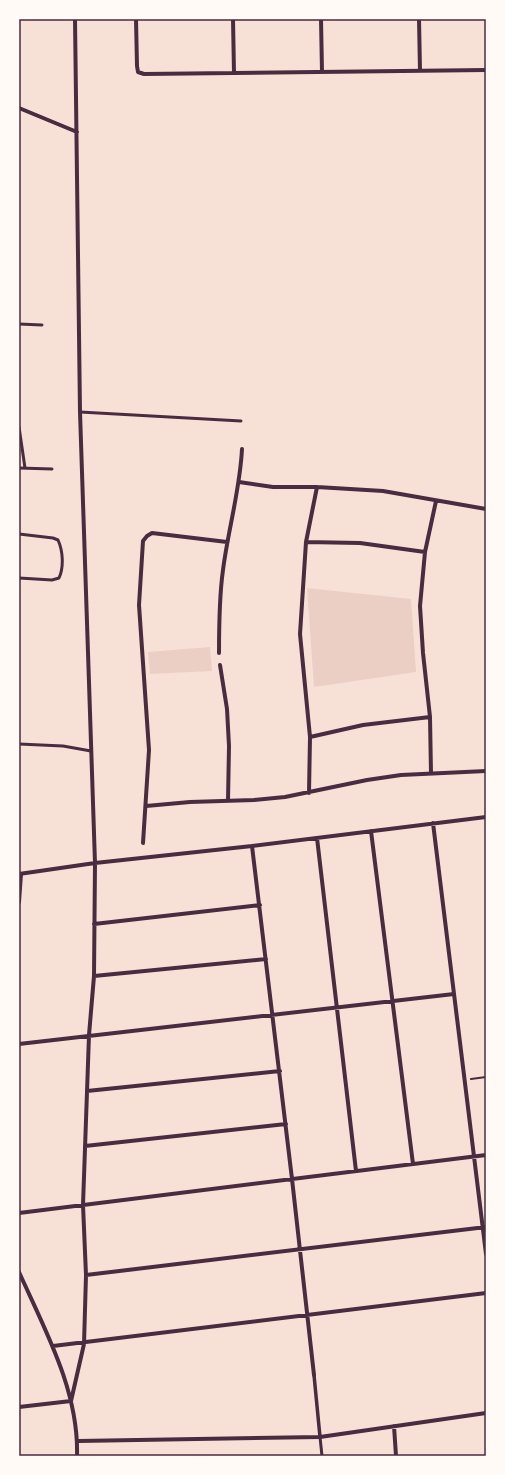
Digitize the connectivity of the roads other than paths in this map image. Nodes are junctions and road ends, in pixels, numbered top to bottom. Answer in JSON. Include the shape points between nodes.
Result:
{"nodes":[{"id":1,"x":75,"y":19,"type":"edge"},
{"id":2,"x":136,"y":19,"type":"edge"},
{"id":3,"x":233,"y":19,"type":"edge"},
{"id":4,"x":322,"y":19,"type":"edge"},
{"id":5,"x":419,"y":19,"type":"edge"},
{"id":6,"x":486,"y":70,"type":"edge"},
{"id":7,"x":420,"y":71,"type":"junction"},
{"id":8,"x":322,"y":72,"type":"junction"},
{"id":9,"x":234,"y":73,"type":"junction"},
{"id":10,"x":19,"y":108,"type":"edge"},
{"id":11,"x":77,"y":132,"type":"junction"},
{"id":12,"x":19,"y":324,"type":"edge"},
{"id":13,"x":42,"y":325,"type":"dead end"},
{"id":14,"x":80,"y":412,"type":"junction"},
{"id":15,"x":241,"y":421,"type":"dead end"},
{"id":16,"x":19,"y":427,"type":"edge"},
{"id":17,"x":242,"y":449,"type":"dead end"},
{"id":18,"x":19,"y":468,"type":"edge"},
{"id":19,"x":25,"y":468,"type":"junction"},
{"id":20,"x":52,"y":469,"type":"dead end"},
{"id":21,"x":239,"y":482,"type":"junction"},
{"id":22,"x":317,"y":487,"type":"junction"},
{"id":23,"x":436,"y":501,"type":"junction"},
{"id":24,"x":486,"y":509,"type":"edge"},
{"id":25,"x":19,"y":534,"type":"edge"},
{"id":26,"x":227,"y":542,"type":"junction"},
{"id":27,"x":306,"y":542,"type":"junction"},
{"id":28,"x":425,"y":552,"type":"junction"},
{"id":29,"x":19,"y":578,"type":"edge"},
{"id":30,"x":219,"y":653,"type":"dead end"},
{"id":31,"x":220,"y":664,"type":"dead end"},
{"id":32,"x":430,"y":717,"type":"junction"},
{"id":33,"x":310,"y":738,"type":"junction"},
{"id":34,"x":19,"y":744,"type":"edge"},
{"id":35,"x":91,"y":752,"type":"junction"},
{"id":36,"x":486,"y":771,"type":"edge"},
{"id":37,"x":431,"y":773,"type":"junction"},
{"id":38,"x":309,"y":793,"type":"junction"},
{"id":39,"x":228,"y":801,"type":"junction"},
{"id":40,"x":146,"y":806,"type":"junction"},
{"id":41,"x":486,"y":817,"type":"edge"},
{"id":42,"x":433,"y":823,"type":"junction"},
{"id":43,"x":371,"y":831,"type":"junction"},
{"id":44,"x":317,"y":838,"type":"junction"},
{"id":45,"x":143,"y":843,"type":"dead end"},
{"id":46,"x":252,"y":846,"type":"junction"},
{"id":47,"x":95,"y":863,"type":"junction"},
{"id":48,"x":20,"y":874,"type":"edge"},
{"id":49,"x":19,"y":902,"type":"edge"},
{"id":50,"x":260,"y":905,"type":"junction"},
{"id":51,"x":94,"y":924,"type":"junction"},
{"id":52,"x":266,"y":959,"type":"junction"},
{"id":53,"x":94,"y":976,"type":"junction"},
{"id":54,"x":454,"y":994,"type":"junction"},
{"id":55,"x":393,"y":1001,"type":"junction"},
{"id":56,"x":337,"y":1008,"type":"junction"},
{"id":57,"x":273,"y":1016,"type":"junction"},
{"id":58,"x":90,"y":1035,"type":"junction"},
{"id":59,"x":19,"y":1044,"type":"edge"},
{"id":60,"x":280,"y":1072,"type":"junction"},
{"id":61,"x":87,"y":1091,"type":"junction"},
{"id":62,"x":286,"y":1124,"type":"junction"},
{"id":63,"x":85,"y":1146,"type":"junction"},
{"id":64,"x":486,"y":1155,"type":"edge"},
{"id":65,"x":473,"y":1156,"type":"junction"},
{"id":66,"x":413,"y":1164,"type":"junction"},
{"id":67,"x":356,"y":1171,"type":"junction"},
{"id":68,"x":292,"y":1178,"type":"junction"},
{"id":69,"x":83,"y":1205,"type":"junction"},
{"id":70,"x":19,"y":1213,"type":"edge"},
{"id":71,"x":484,"y":1227,"type":"edge"},
{"id":72,"x":300,"y":1250,"type":"junction"},
{"id":73,"x":486,"y":1254,"type":"edge"},
{"id":74,"x":19,"y":1272,"type":"edge"},
{"id":75,"x":86,"y":1275,"type":"junction"},
{"id":76,"x":486,"y":1293,"type":"edge"},
{"id":77,"x":307,"y":1315,"type":"junction"},
{"id":78,"x":84,"y":1344,"type":"junction"},
{"id":79,"x":53,"y":1346,"type":"junction"},
{"id":80,"x":314,"y":1375,"type":"joint"},
{"id":81,"x":71,"y":1401,"type":"junction"},
{"id":82,"x":19,"y":1407,"type":"edge"},
{"id":83,"x":486,"y":1413,"type":"edge"},
{"id":84,"x":394,"y":1426,"type":"junction"},
{"id":85,"x":320,"y":1437,"type":"junction"},
{"id":86,"x":78,"y":1441,"type":"junction"},
{"id":87,"x":77,"y":1456,"type":"edge"},
{"id":88,"x":322,"y":1456,"type":"edge"},
{"id":89,"x":396,"y":1456,"type":"edge"}],
"edges":[{"from":1,"to":11,"type":"street"},
{"from":2,"to":9,"type":"street","via":[[138,72]]},
{"from":3,"to":9,"type":"street"},
{"from":4,"to":8,"type":"street"},
{"from":5,"to":7,"type":"street"},
{"from":6,"to":7,"type":"street"},
{"from":7,"to":8,"type":"street"},
{"from":8,"to":9,"type":"street"},
{"from":10,"to":11,"type":"street"},
{"from":11,"to":14,"type":"street"},
{"from":12,"to":13,"type":"lane"},
{"from":14,"to":15,"type":"lane"},
{"from":14,"to":35,"type":"street"},
{"from":16,"to":19,"type":"lane"},
{"from":17,"to":21,"type":"street"},
{"from":18,"to":19,"type":"lane"},
{"from":19,"to":20,"type":"lane"},
{"from":21,"to":22,"type":"street"},
{"from":21,"to":26,"type":"street"},
{"from":22,"to":23,"type":"street","via":[[383,491]]},
{"from":22,"to":27,"type":"street"},
{"from":23,"to":24,"type":"street"},
{"from":23,"to":28,"type":"street"},
{"from":25,"to":29,"type":"lane","via":[[58,540],[61,546],[62,571],[59,578],[52,580]]},
{"from":26,"to":30,"type":"street","via":[[219,608]]},
{"from":26,"to":40,"type":"street","via":[[152,533],[144,541],[139,605],[149,750]]},
{"from":27,"to":28,"type":"street","via":[[360,543]]},
{"from":27,"to":33,"type":"street","via":[[300,634]]},
{"from":28,"to":32,"type":"street","via":[[420,606]]},
{"from":31,"to":39,"type":"street","via":[[227,708]]},
{"from":32,"to":33,"type":"street","via":[[363,725]]},
{"from":32,"to":37,"type":"street"},
{"from":33,"to":38,"type":"street"},
{"from":34,"to":35,"type":"lane","via":[[63,746]]},
{"from":35,"to":47,"type":"street"},
{"from":36,"to":37,"type":"street"},
{"from":37,"to":38,"type":"street","via":[[367,780]]},
{"from":38,"to":39,"type":"street"},
{"from":39,"to":40,"type":"street"},
{"from":40,"to":45,"type":"street"},
{"from":41,"to":42,"type":"street"},
{"from":42,"to":43,"type":"street"},
{"from":42,"to":54,"type":"street"},
{"from":43,"to":44,"type":"street"},
{"from":43,"to":55,"type":"street"},
{"from":44,"to":46,"type":"street"},
{"from":44,"to":56,"type":"street"},
{"from":46,"to":47,"type":"street"},
{"from":46,"to":50,"type":"street"},
{"from":47,"to":48,"type":"street"},
{"from":47,"to":51,"type":"street"},
{"from":48,"to":49,"type":"street"},
{"from":50,"to":51,"type":"street"},
{"from":50,"to":52,"type":"street"},
{"from":51,"to":53,"type":"street"},
{"from":52,"to":53,"type":"street"},
{"from":52,"to":57,"type":"street"},
{"from":53,"to":58,"type":"street"},
{"from":54,"to":55,"type":"street"},
{"from":54,"to":65,"type":"street"},
{"from":55,"to":56,"type":"street"},
{"from":55,"to":66,"type":"street"},
{"from":56,"to":57,"type":"street"},
{"from":56,"to":67,"type":"street"},
{"from":57,"to":58,"type":"street"},
{"from":57,"to":60,"type":"street"},
{"from":58,"to":59,"type":"street"},
{"from":58,"to":61,"type":"street"},
{"from":60,"to":61,"type":"street"},
{"from":60,"to":62,"type":"street"},
{"from":61,"to":63,"type":"street"},
{"from":62,"to":63,"type":"street"},
{"from":62,"to":68,"type":"street"},
{"from":63,"to":69,"type":"street"},
{"from":64,"to":65,"type":"street"},
{"from":65,"to":66,"type":"street"},
{"from":65,"to":71,"type":"street"},
{"from":66,"to":67,"type":"street"},
{"from":67,"to":68,"type":"street"},
{"from":68,"to":69,"type":"street"},
{"from":68,"to":72,"type":"street"},
{"from":69,"to":70,"type":"street"},
{"from":69,"to":75,"type":"street"},
{"from":71,"to":72,"type":"street"},
{"from":71,"to":73,"type":"street"},
{"from":72,"to":75,"type":"street"},
{"from":72,"to":77,"type":"street"},
{"from":74,"to":79,"type":"street"},
{"from":75,"to":78,"type":"street"},
{"from":76,"to":77,"type":"street"},
{"from":77,"to":78,"type":"street"},
{"from":77,"to":80,"type":"street"},
{"from":78,"to":79,"type":"street"},
{"from":78,"to":81,"type":"street"},
{"from":79,"to":81,"type":"street"},
{"from":80,"to":85,"type":"street"},
{"from":81,"to":82,"type":"street"},
{"from":81,"to":86,"type":"street"},
{"from":83,"to":84,"type":"street"},
{"from":84,"to":85,"type":"street"},
{"from":84,"to":89,"type":"street"},
{"from":85,"to":86,"type":"street"},
{"from":85,"to":88,"type":"lane"},
{"from":86,"to":87,"type":"street"}]}
